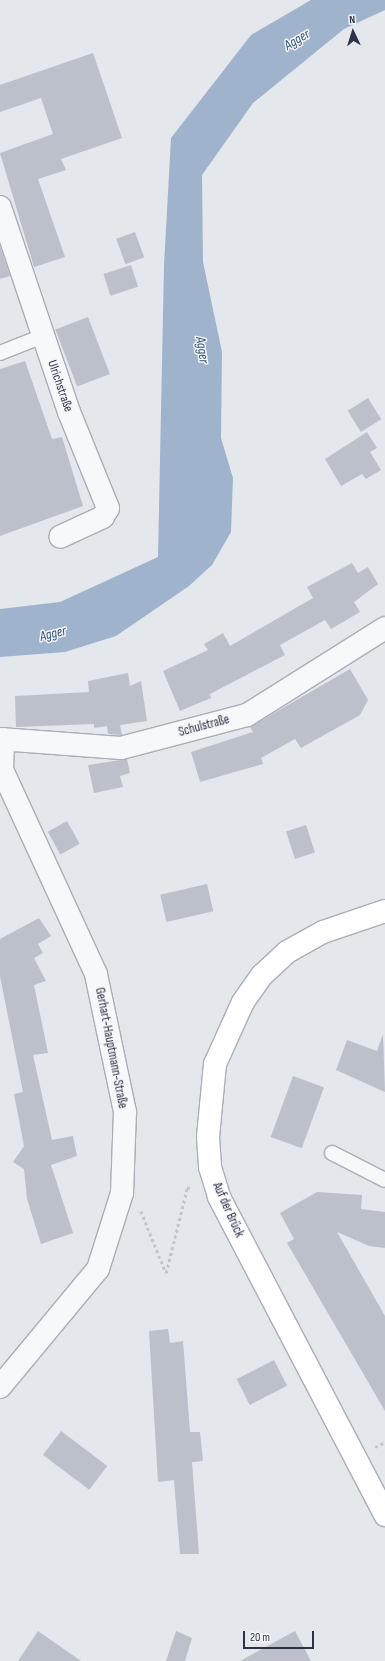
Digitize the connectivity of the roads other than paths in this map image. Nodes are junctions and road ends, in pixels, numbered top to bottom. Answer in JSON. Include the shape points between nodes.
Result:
{"nodes":[{"id":1,"x":0,"y":208,"type":"edge"},
{"id":2,"x":43,"y":336,"type":"junction"},
{"id":3,"x":0,"y":353,"type":"edge"},
{"id":4,"x":60,"y":538,"type":"dead end"},
{"id":5,"x":385,"y":628,"type":"edge"},
{"id":6,"x":2,"y":739,"type":"edge"},
{"id":7,"x":385,"y":911,"type":"edge"},
{"id":8,"x":332,"y":1153,"type":"dead end"},
{"id":9,"x":385,"y":1180,"type":"edge"},
{"id":10,"x":0,"y":1387,"type":"edge"},
{"id":11,"x":385,"y":1515,"type":"edge"}],
"edges":[{"from":1,"to":2,"type":"street","name":"Ulrichstraße"},
{"from":2,"to":3,"type":"lane"},
{"from":2,"to":4,"type":"street","name":"Ulrichstraße","via":[[108,508],[103,517]]},
{"from":5,"to":6,"type":"street","name":"Schulstraße","via":[[247,715],[121,748]]},
{"from":6,"to":10,"type":"street","name":"Gerhart-Hauptmann-Straße","via":[[2,770],[96,974],[125,1112],[122,1194],[98,1269]]},
{"from":7,"to":11,"type":"main road","name":"Auf der Brück","via":[[323,932],[288,952],[262,975],[243,1002],[215,1064],[209,1096],[208,1137],[214,1182],[219,1197]]},
{"from":8,"to":9,"type":"lane"}]}
